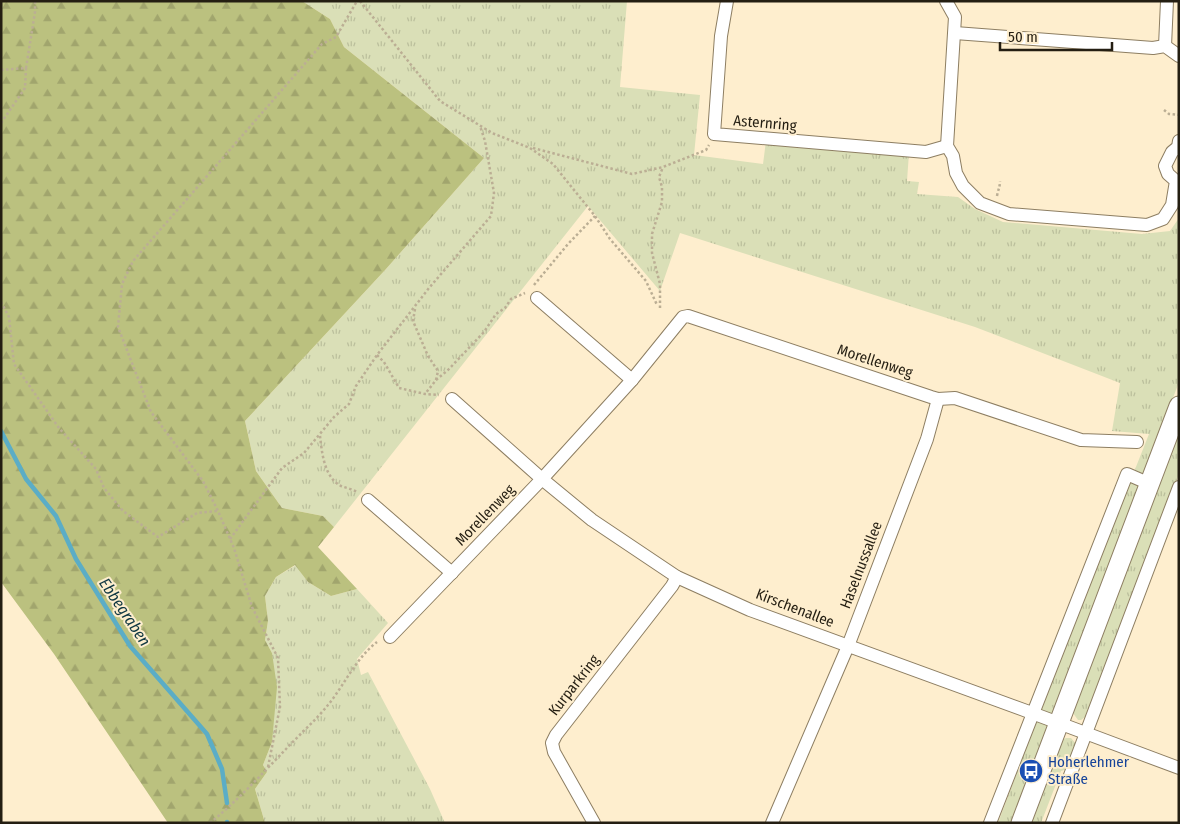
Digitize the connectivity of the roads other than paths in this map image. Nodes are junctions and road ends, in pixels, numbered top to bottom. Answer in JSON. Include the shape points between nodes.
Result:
{"nodes":[{"id":1,"x":727,"y":1,"type":"edge"},
{"id":2,"x":946,"y":1,"type":"edge"},
{"id":3,"x":1167,"y":1,"type":"edge"},
{"id":4,"x":956,"y":33,"type":"junction"},
{"id":5,"x":1165,"y":46,"type":"junction"},
{"id":6,"x":1179,"y":56,"type":"edge"},
{"id":7,"x":1179,"y":141,"type":"edge"},
{"id":8,"x":947,"y":146,"type":"junction"},
{"id":9,"x":1178,"y":147,"type":"edge"},
{"id":10,"x":1177,"y":180,"type":"edge"},
{"id":11,"x":537,"y":298,"type":"dead end"},
{"id":12,"x":632,"y":380,"type":"junction"},
{"id":13,"x":452,"y":399,"type":"road end"},
{"id":14,"x":938,"y":399,"type":"junction"},
{"id":15,"x":1179,"y":406,"type":"edge"},
{"id":16,"x":1137,"y":442,"type":"dead end"},
{"id":17,"x":542,"y":479,"type":"junction"},
{"id":18,"x":1150,"y":484,"type":"junction"},
{"id":19,"x":1179,"y":487,"type":"edge"},
{"id":20,"x":368,"y":500,"type":"road end"},
{"id":21,"x":452,"y":573,"type":"junction"},
{"id":22,"x":677,"y":577,"type":"junction"},
{"id":23,"x":390,"y":637,"type":"road end"},
{"id":24,"x":848,"y":646,"type":"junction"},
{"id":25,"x":1032,"y":713,"type":"junction"},
{"id":26,"x":1059,"y":723,"type":"junction"},
{"id":27,"x":1086,"y":733,"type":"junction"},
{"id":28,"x":1179,"y":768,"type":"edge"},
{"id":29,"x":594,"y":823,"type":"edge"},
{"id":30,"x":772,"y":823,"type":"edge"},
{"id":31,"x":990,"y":823,"type":"edge"},
{"id":32,"x":1021,"y":823,"type":"edge"},
{"id":33,"x":1052,"y":823,"type":"edge"}],
"edges":[{"from":1,"to":8,"type":"street","name":"Asternring","via":[[721,36],[714,134],[926,152]]},
{"from":2,"to":4,"type":"street","via":[[955,17]]},
{"from":3,"to":5,"type":"street"},
{"from":4,"to":5,"type":"street","via":[[1154,48]]},
{"from":4,"to":8,"type":"street"},
{"from":5,"to":6,"type":"street"},
{"from":7,"to":9,"type":"street"},
{"from":8,"to":10,"type":"street","via":[[963,186],[980,202],[1009,214],[1147,225],[1163,219],[1172,205]]},
{"from":9,"to":10,"type":"street","via":[[1166,166],[1168,174]]},
{"from":11,"to":12,"type":"street"},
{"from":12,"to":14,"type":"street","name":"Morellenweg","via":[[682,317],[688,316]]},
{"from":12,"to":17,"type":"street","name":"Morellenweg"},
{"from":13,"to":17,"type":"street"},
{"from":14,"to":16,"type":"street","name":"Morellenweg","via":[[955,398],[1081,440]]},
{"from":14,"to":24,"type":"street","name":"Haselnussallee","via":[[927,439]]},
{"from":15,"to":18,"type":"street"},
{"from":17,"to":21,"type":"street","name":"Morellenweg"},
{"from":17,"to":22,"type":"street","name":"Kirschenallee","via":[[592,520]]},
{"from":18,"to":25,"type":"street","via":[[1127,474]]},
{"from":18,"to":26,"type":"street"},
{"from":19,"to":27,"type":"street"},
{"from":20,"to":21,"type":"street"},
{"from":21,"to":23,"type":"street","name":"Morellenweg"},
{"from":22,"to":24,"type":"street","name":"Kirschenallee","via":[[750,610]]},
{"from":22,"to":29,"type":"street","name":"Kurparkring","via":[[552,743]]},
{"from":24,"to":25,"type":"street","name":"Kirschenallee"},
{"from":24,"to":30,"type":"street","name":"Haselnussallee"},
{"from":25,"to":26,"type":"street","name":"Kirschenallee"},
{"from":25,"to":31,"type":"street"},
{"from":26,"to":27,"type":"street","name":"Kirschenallee"},
{"from":26,"to":32,"type":"street"},
{"from":27,"to":28,"type":"street","name":"Kirschenallee"},
{"from":27,"to":33,"type":"street"}]}
